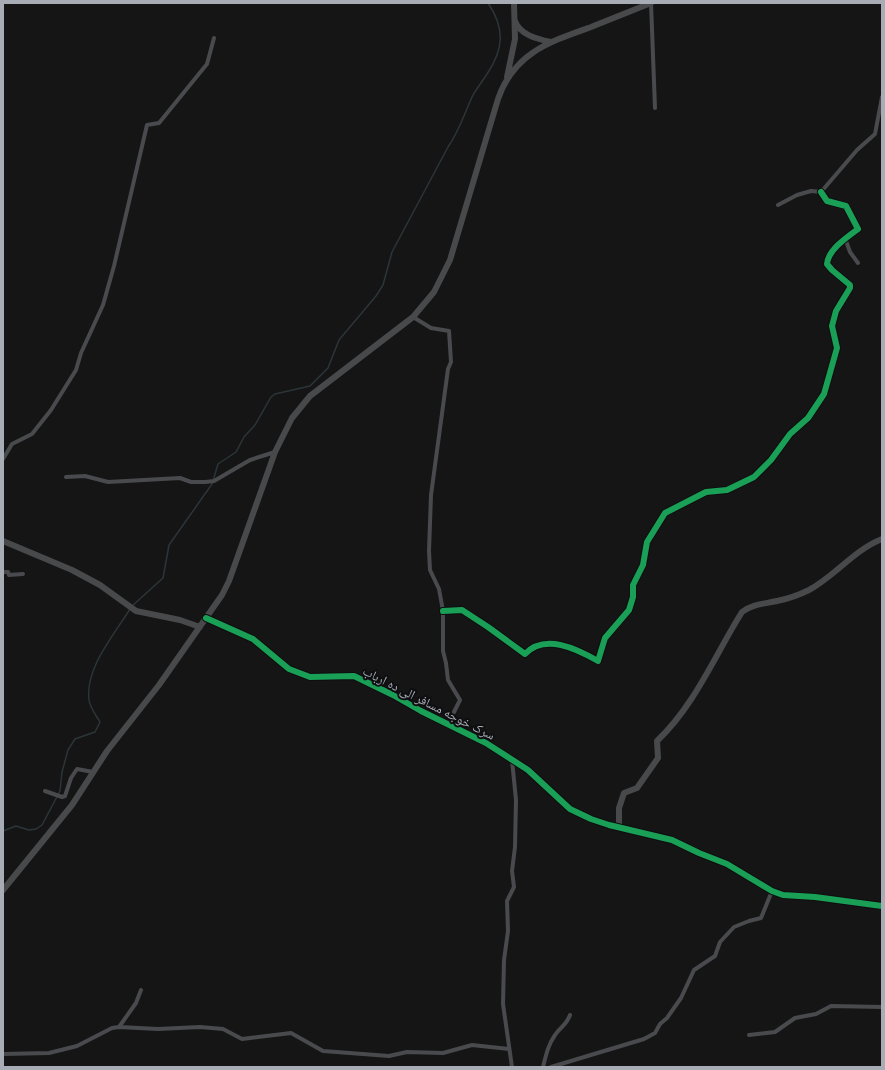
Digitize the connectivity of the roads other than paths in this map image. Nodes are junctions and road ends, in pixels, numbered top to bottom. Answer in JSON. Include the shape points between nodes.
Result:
{"nodes":[{"id":1,"x":514,"y":3,"type":"edge"},
{"id":2,"x":651,"y":3,"type":"edge"},
{"id":3,"x":513,"y":13,"type":"junction"},
{"id":4,"x":214,"y":38,"type":"dead end"},
{"id":5,"x":551,"y":42,"type":"junction"},
{"id":6,"x":506,"y":79,"type":"junction"},
{"id":7,"x":882,"y":96,"type":"edge"},
{"id":8,"x":655,"y":108,"type":"dead end"},
{"id":9,"x":821,"y":192,"type":"junction"},
{"id":10,"x":778,"y":205,"type":"dead end"},
{"id":11,"x":845,"y":238,"type":"junction"},
{"id":12,"x":858,"y":263,"type":"dead end"},
{"id":13,"x":413,"y":317,"type":"junction"},
{"id":14,"x":275,"y":452,"type":"junction"},
{"id":15,"x":3,"y":459,"type":"edge"},
{"id":16,"x":66,"y":477,"type":"dead end"},
{"id":17,"x":882,"y":539,"type":"edge"},
{"id":18,"x":3,"y":541,"type":"edge"},
{"id":19,"x":3,"y":572,"type":"edge"},
{"id":20,"x":23,"y":574,"type":"dead end"},
{"id":21,"x":443,"y":611,"type":"junction"},
{"id":22,"x":206,"y":618,"type":"junction"},
{"id":23,"x":200,"y":627,"type":"junction"},
{"id":24,"x":448,"y":724,"type":"junction"},
{"id":25,"x":512,"y":760,"type":"junction"},
{"id":26,"x":94,"y":772,"type":"junction"},
{"id":27,"x":46,"y":791,"type":"dead end"},
{"id":28,"x":619,"y":827,"type":"junction"},
{"id":29,"x":3,"y":890,"type":"edge"},
{"id":30,"x":772,"y":891,"type":"junction"},
{"id":31,"x":882,"y":906,"type":"edge"},
{"id":32,"x":141,"y":990,"type":"dead end"},
{"id":33,"x":882,"y":1007,"type":"edge"},
{"id":34,"x":570,"y":1015,"type":"dead end"},
{"id":35,"x":119,"y":1027,"type":"junction"},
{"id":36,"x":749,"y":1035,"type":"dead end"},
{"id":37,"x":509,"y":1049,"type":"junction"},
{"id":38,"x":3,"y":1054,"type":"edge"},
{"id":39,"x":512,"y":1067,"type":"edge"},
{"id":40,"x":543,"y":1067,"type":"edge"},
{"id":41,"x":551,"y":1067,"type":"edge"}],
"edges":[{"from":1,"to":3,"type":"street"},
{"from":2,"to":5,"type":"street"},
{"from":2,"to":8,"type":"street"},
{"from":3,"to":5,"type":"street","via":[[515,22],[522,31],[535,39]]},
{"from":3,"to":6,"type":"street","via":[[515,39]]},
{"from":4,"to":15,"type":"street","via":[[207,64],[186,92],[159,123],[147,124],[103,305],[76,370],[51,410],[32,434],[12,444]]},
{"from":5,"to":6,"type":"street","via":[[522,60]]},
{"from":6,"to":13,"type":"street","via":[[446,271],[434,292]]},
{"from":7,"to":9,"type":"street","via":[[875,134],[857,150]]},
{"from":9,"to":10,"type":"street","via":[[811,191],[797,195]]},
{"from":9,"to":11,"type":"street","via":[[827,201],[846,206],[858,229]]},
{"from":11,"to":12,"type":"street","via":[[850,252]]},
{"from":11,"to":21,"type":"street","via":[[827,264],[850,285],[850,288],[836,311],[832,326],[837,348],[824,394],[808,418],[790,434],[771,460],[754,477],[727,490],[706,492],[665,513],[647,542],[643,565],[633,585],[629,610],[605,638],[598,661],[566,645],[541,645],[525,654],[462,610]]},
{"from":13,"to":14,"type":"street","via":[[303,403],[292,418]]},
{"from":13,"to":21,"type":"street","via":[[431,328],[449,331],[451,362],[431,495],[429,551],[430,570],[439,589]]},
{"from":14,"to":16,"type":"street","via":[[250,460],[214,481],[191,482],[180,478],[108,482],[85,476]]},
{"from":14,"to":22,"type":"street","via":[[229,581]]},
{"from":17,"to":28,"type":"street","via":[[863,549],[809,590],[778,601],[748,607],[742,612],[697,690],[671,728],[658,740],[658,758],[637,788],[624,793],[619,808]]},
{"from":18,"to":23,"type":"street","via":[[72,570],[100,585],[136,611]]},
{"from":19,"to":20,"type":"street","via":[[8,572],[9,575]]},
{"from":21,"to":24,"type":"street","via":[[443,651],[448,680],[460,700]]},
{"from":22,"to":23,"type":"street"},
{"from":22,"to":24,"type":"street","name":"سرک خوجه مسافر الی ده ارباب","via":[[253,638],[289,669],[310,677],[354,676]]},
{"from":23,"to":26,"type":"street"},
{"from":24,"to":25,"type":"street","name":"سرک خوجه مسافر الی ده ارباب","via":[[486,743]]},
{"from":25,"to":28,"type":"street","name":"سرک خوجه مسافر الی ده ارباب","via":[[528,770],[570,809],[591,819]]},
{"from":25,"to":37,"type":"street","via":[[516,800],[512,871],[514,887],[507,901],[508,931],[504,960],[503,1004]]},
{"from":26,"to":27,"type":"street","via":[[77,769],[65,796],[59,797]]},
{"from":26,"to":29,"type":"street","via":[[58,824]]},
{"from":28,"to":30,"type":"street","name":"سرک خوجه مسافر الی ده ارباب","via":[[672,840],[727,864]]},
{"from":30,"to":31,"type":"street","name":"سرک خوجه مسافر الی ده ارباب","via":[[783,895]]},
{"from":30,"to":41,"type":"street","via":[[761,918],[734,927],[720,942],[715,956],[694,970],[681,998],[655,1033],[644,1039]]},
{"from":32,"to":35,"type":"street","via":[[136,1003]]},
{"from":33,"to":36,"type":"street","via":[[831,1006],[816,1014],[795,1018],[775,1032]]},
{"from":34,"to":40,"type":"street","via":[[567,1024],[556,1033],[547,1047]]},
{"from":35,"to":37,"type":"street","via":[[223,1028],[242,1039],[291,1033],[323,1051],[389,1056],[407,1052],[442,1053],[472,1045]]},
{"from":35,"to":38,"type":"street","via":[[77,1046],[49,1053]]},
{"from":37,"to":39,"type":"street"}]}
